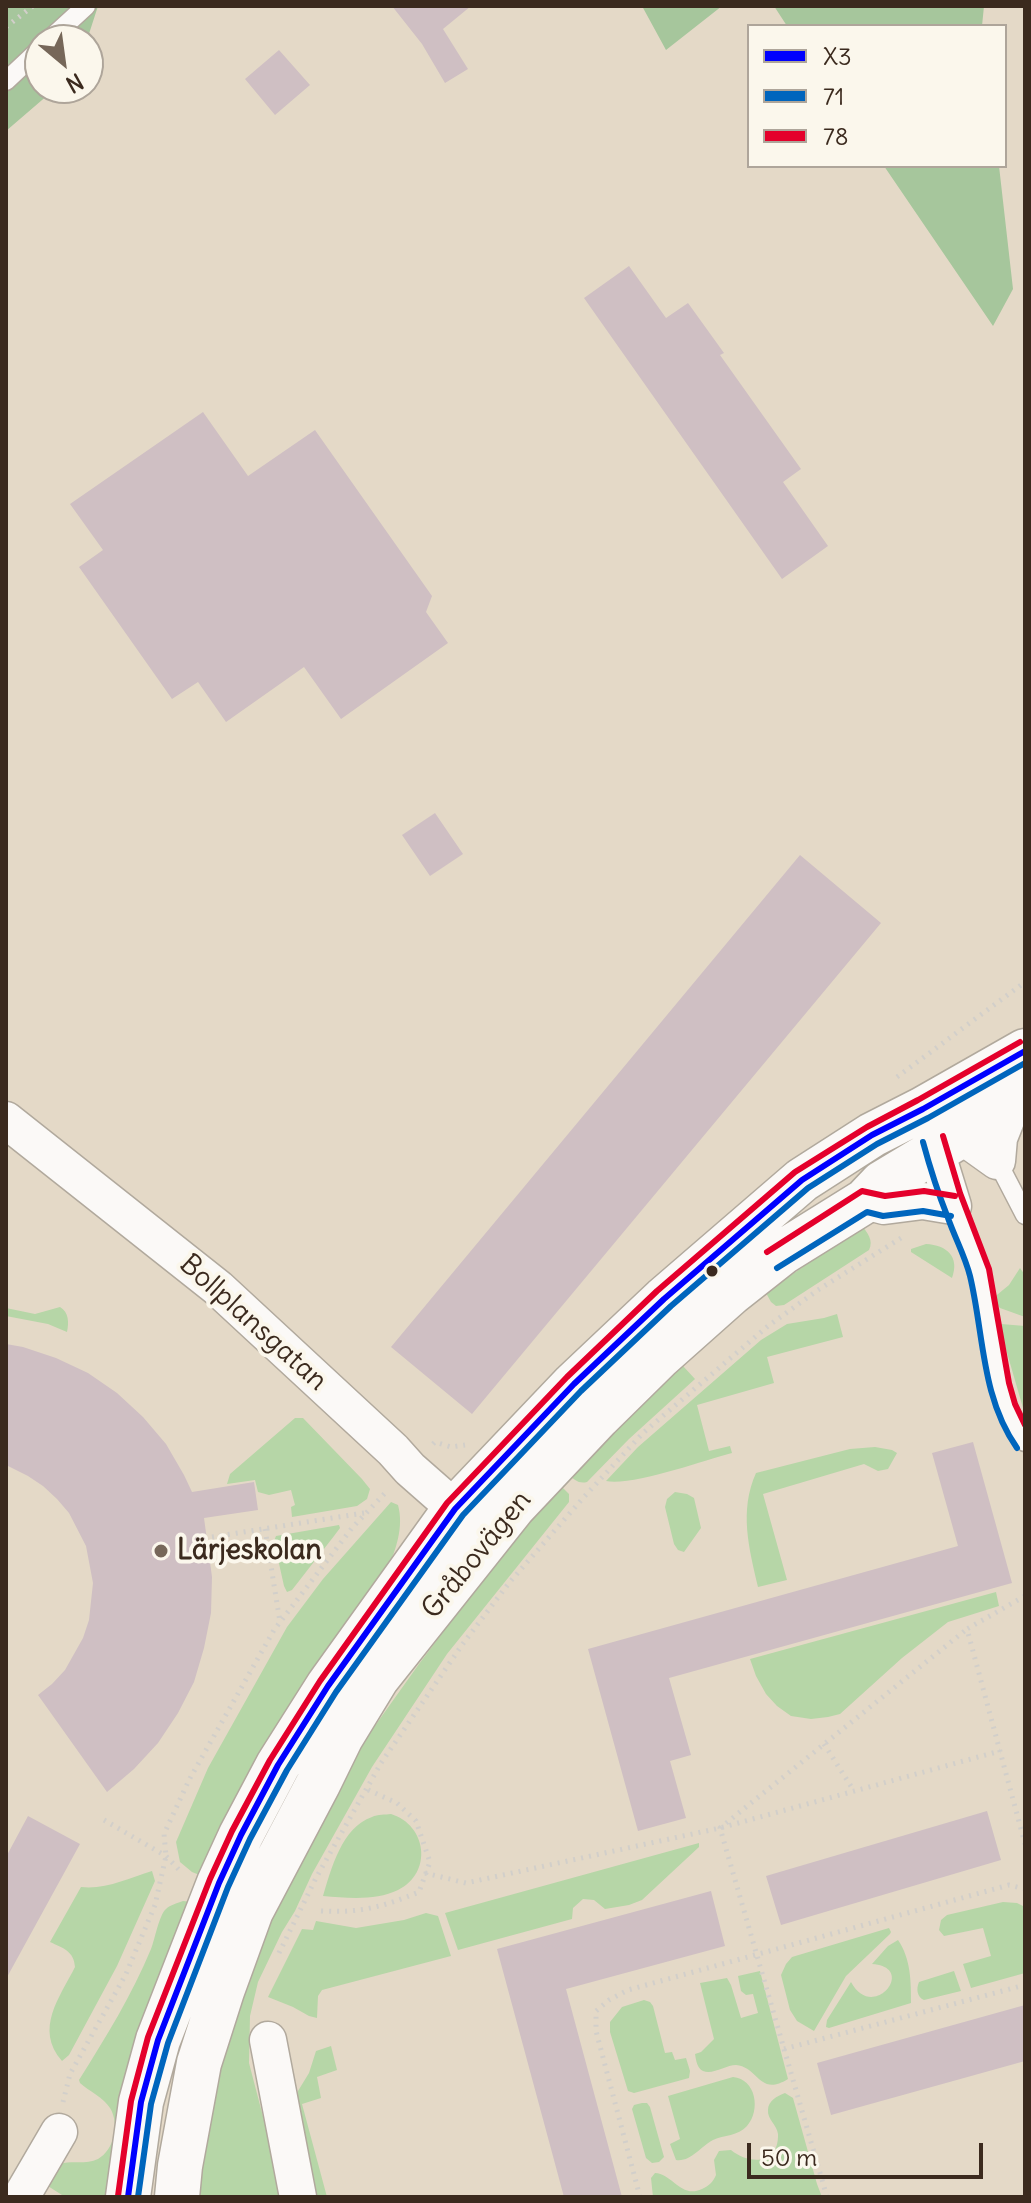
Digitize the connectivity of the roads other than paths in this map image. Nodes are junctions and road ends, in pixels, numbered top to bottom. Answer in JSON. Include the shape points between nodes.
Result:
{"nodes":[{"id":1,"x":86,"y":6,"type":"edge"},
{"id":2,"x":66,"y":24,"type":"edge"},
{"id":3,"x":24,"y":64,"type":"edge"},
{"id":4,"x":6,"y":81,"type":"edge"},
{"id":5,"x":1025,"y":1051,"type":"edge"},
{"id":6,"x":1019,"y":1101,"type":"edge"},
{"id":7,"x":923,"y":1109,"type":"junction"},
{"id":8,"x":6,"y":1120,"type":"edge"},
{"id":9,"x":949,"y":1143,"type":"junction"},
{"id":10,"x":997,"y":1161,"type":"junction"},
{"id":11,"x":865,"y":1201,"type":"junction"},
{"id":12,"x":953,"y":1206,"type":"junction"},
{"id":13,"x":1024,"y":1211,"type":"edge"},
{"id":14,"x":1025,"y":1442,"type":"edge"},
{"id":15,"x":455,"y":1509,"type":"junction"},
{"id":16,"x":489,"y":1538,"type":"junction"},
{"id":17,"x":268,"y":2040,"type":"dead end"},
{"id":18,"x":59,"y":2132,"type":"dead end"},
{"id":19,"x":21,"y":2197,"type":"edge"},
{"id":20,"x":128,"y":2197,"type":"edge"},
{"id":21,"x":177,"y":2197,"type":"edge"},
{"id":22,"x":298,"y":2197,"type":"edge"}],
"edges":[{"from":1,"to":2,"type":"lane"},
{"from":3,"to":4,"type":"lane"},
{"from":5,"to":7,"type":"main road","name":"Gråbovägen"},
{"from":6,"to":9,"type":"main road","name":"Gråbovägen"},
{"from":6,"to":10,"type":"street","via":[[999,1138]]},
{"from":7,"to":9,"type":"street"},
{"from":7,"to":15,"type":"main road","name":"Gråbovägen","via":[[829,1161],[750,1223],[574,1384]]},
{"from":8,"to":15,"type":"street","name":"Bollplansgatan","via":[[218,1288]]},
{"from":9,"to":10,"type":"street"},
{"from":9,"to":11,"type":"main road","name":"Gråbovägen","via":[[882,1183]]},
{"from":9,"to":12,"type":"street"},
{"from":10,"to":13,"type":"lane"},
{"from":11,"to":12,"type":"street"},
{"from":11,"to":16,"type":"main road","name":"Gråbovägen","via":[[783,1252],[659,1357]]},
{"from":12,"to":14,"type":"lane","via":[[979,1272],[1008,1411]]},
{"from":15,"to":16,"type":"street","name":"Bollplansgatan"},
{"from":15,"to":20,"type":"main road","name":"Gråbovägen","via":[[328,1686],[241,1835],[158,2040],[141,2102]]},
{"from":16,"to":21,"type":"main road","name":"Gråbovägen","via":[[377,1678],[251,1911],[199,2063]]},
{"from":17,"to":22,"type":"street"},
{"from":18,"to":19,"type":"street"}]}
